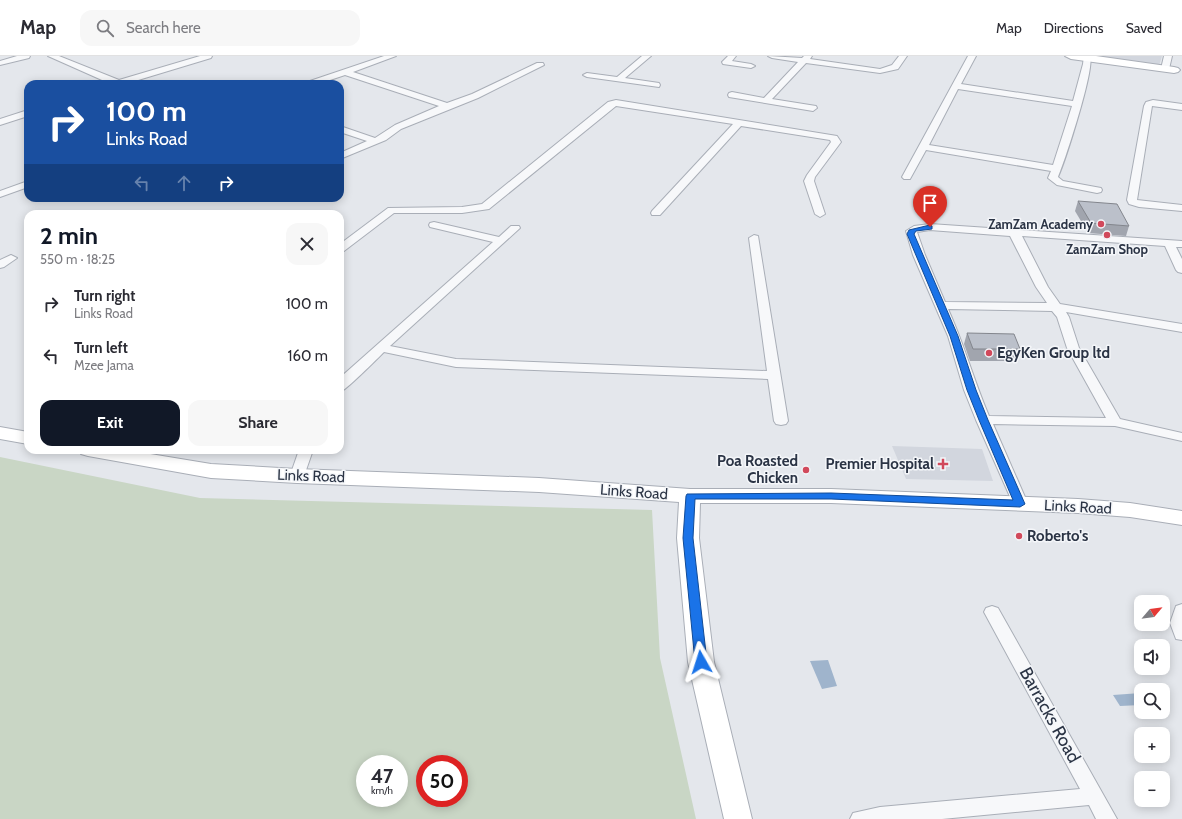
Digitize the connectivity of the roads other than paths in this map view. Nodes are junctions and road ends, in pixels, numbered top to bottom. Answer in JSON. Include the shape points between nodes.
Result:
{"nodes":[{"id":1,"x":26,"y":56,"type":"edge"},
{"id":2,"x":52,"y":56,"type":"edge"},
{"id":3,"x":208,"y":56,"type":"edge"},
{"id":4,"x":392,"y":56,"type":"edge"},
{"id":5,"x":647,"y":56,"type":"edge"},
{"id":6,"x":732,"y":56,"type":"edge"},
{"id":7,"x":772,"y":56,"type":"edge"},
{"id":8,"x":903,"y":56,"type":"edge"},
{"id":9,"x":972,"y":56,"type":"edge"},
{"id":10,"x":1071,"y":56,"type":"edge"},
{"id":11,"x":1168,"y":56,"type":"edge"},
{"id":12,"x":806,"y":58,"type":"edge"},
{"id":13,"x":1087,"y":58,"type":"junction"},
{"id":14,"x":0,"y":63,"type":"edge"},
{"id":15,"x":540,"y":65,"type":"dead end"},
{"id":16,"x":752,"y":66,"type":"dead end"},
{"id":17,"x":1174,"y":70,"type":"edge"},
{"id":18,"x":344,"y":72,"type":"junction"},
{"id":19,"x":587,"y":75,"type":"dead end"},
{"id":20,"x":109,"y":80,"type":"edge"},
{"id":21,"x":131,"y":80,"type":"edge"},
{"id":22,"x":321,"y":80,"type":"edge"},
{"id":23,"x":618,"y":80,"type":"junction"},
{"id":24,"x":656,"y":85,"type":"dead end"},
{"id":25,"x":955,"y":86,"type":"junction"},
{"id":26,"x":732,"y":95,"type":"dead end"},
{"id":27,"x":766,"y":100,"type":"junction"},
{"id":28,"x":1077,"y":104,"type":"junction"},
{"id":29,"x":448,"y":106,"type":"junction"},
{"id":30,"x":1182,"y":107,"type":"edge"},
{"id":31,"x":813,"y":108,"type":"dead end"},
{"id":32,"x":24,"y":114,"type":"edge"},
{"id":33,"x":0,"y":122,"type":"edge"},
{"id":34,"x":740,"y":122,"type":"junction"},
{"id":35,"x":344,"y":130,"type":"edge"},
{"id":36,"x":375,"y":140,"type":"junction"},
{"id":37,"x":923,"y":147,"type":"junction"},
{"id":38,"x":344,"y":154,"type":"edge"},
{"id":39,"x":1057,"y":169,"type":"junction"},
{"id":40,"x":907,"y":177,"type":"dead end"},
{"id":41,"x":24,"y":185,"type":"edge"},
{"id":42,"x":1097,"y":190,"type":"dead end"},
{"id":43,"x":0,"y":194,"type":"edge"},
{"id":44,"x":1182,"y":208,"type":"edge"},
{"id":45,"x":656,"y":213,"type":"dead end"},
{"id":46,"x":820,"y":214,"type":"dead end"},
{"id":47,"x":434,"y":225,"type":"dead end"},
{"id":48,"x":515,"y":228,"type":"dead end"},
{"id":49,"x":1014,"y":232,"type":"junction"},
{"id":50,"x":754,"y":238,"type":"dead end"},
{"id":51,"x":500,"y":240,"type":"junction"},
{"id":52,"x":1169,"y":244,"type":"junction"},
{"id":53,"x":1182,"y":244,"type":"edge"},
{"id":54,"x":344,"y":246,"type":"edge"},
{"id":55,"x":11,"y":258,"type":"dead end"},
{"id":56,"x":0,"y":265,"type":"edge"},
{"id":57,"x":1182,"y":270,"type":"edge"},
{"id":58,"x":940,"y":305,"type":"junction"},
{"id":59,"x":1056,"y":307,"type":"junction"},
{"id":60,"x":1182,"y":328,"type":"edge"},
{"id":61,"x":381,"y":348,"type":"junction"},
{"id":62,"x":773,"y":375,"type":"junction"},
{"id":63,"x":344,"y":383,"type":"edge"},
{"id":64,"x":983,"y":420,"type":"junction"},
{"id":65,"x":780,"y":421,"type":"dead end"},
{"id":66,"x":1115,"y":422,"type":"junction"},
{"id":67,"x":0,"y":433,"type":"edge"},
{"id":68,"x":24,"y":437,"type":"edge"},
{"id":69,"x":1182,"y":437,"type":"edge"},
{"id":70,"x":111,"y":454,"type":"edge"},
{"id":71,"x":305,"y":454,"type":"edge"},
{"id":72,"x":297,"y":476,"type":"junction"},
{"id":73,"x":690,"y":496,"type":"junction"},
{"id":74,"x":1020,"y":504,"type":"junction"},
{"id":75,"x":1182,"y":518,"type":"edge"},
{"id":76,"x":1182,"y":610,"type":"edge"},
{"id":77,"x":992,"y":612,"type":"dead end"},
{"id":78,"x":1182,"y":634,"type":"edge"},
{"id":79,"x":1094,"y":796,"type":"junction"},
{"id":80,"x":738,"y":819,"type":"edge"},
{"id":81,"x":860,"y":819,"type":"edge"},
{"id":82,"x":1107,"y":819,"type":"edge"}],
"edges":[{"from":1,"to":14,"type":"street"},
{"from":2,"to":20,"type":"street"},
{"from":3,"to":21,"type":"street"},
{"from":4,"to":18,"type":"street"},
{"from":5,"to":23,"type":"street"},
{"from":6,"to":16,"type":"street","via":[[726,62]]},
{"from":7,"to":12,"type":"street"},
{"from":8,"to":12,"type":"street","via":[[893,68],[880,71]]},
{"from":9,"to":25,"type":"street"},
{"from":10,"to":13,"type":"main road"},
{"from":11,"to":17,"type":"street"},
{"from":12,"to":27,"type":"street"},
{"from":13,"to":17,"type":"main road"},
{"from":13,"to":28,"type":"street"},
{"from":15,"to":29,"type":"street"},
{"from":18,"to":22,"type":"street"},
{"from":18,"to":29,"type":"street"},
{"from":19,"to":23,"type":"street"},
{"from":23,"to":24,"type":"street"},
{"from":25,"to":28,"type":"street"},
{"from":25,"to":37,"type":"street"},
{"from":26,"to":27,"type":"street"},
{"from":27,"to":31,"type":"street"},
{"from":28,"to":39,"type":"street"},
{"from":29,"to":36,"type":"street","via":[[398,127],[383,138]]},
{"from":30,"to":44,"type":"street","via":[[1149,104],[1132,200],[1139,204]]},
{"from":32,"to":33,"type":"street"},
{"from":34,"to":45,"type":"street"},
{"from":34,"to":46,"type":"street","via":[[828,136],[836,140],[810,178],[810,186]]},
{"from":34,"to":54,"type":"street","via":[[614,103],[485,207],[462,210],[392,210]]},
{"from":35,"to":36,"type":"street"},
{"from":36,"to":38,"type":"street"},
{"from":37,"to":39,"type":"street"},
{"from":37,"to":40,"type":"street"},
{"from":39,"to":42,"type":"street","via":[[1053,178],[1058,182]]},
{"from":41,"to":43,"type":"street"},
{"from":47,"to":51,"type":"street"},
{"from":48,"to":51,"type":"street"},
{"from":49,"to":52,"type":"street"},
{"from":49,"to":58,"type":"street","via":[[930,227],[911,231]]},
{"from":49,"to":59,"type":"street","via":[[1042,287]]},
{"from":50,"to":62,"type":"street"},
{"from":51,"to":61,"type":"street"},
{"from":52,"to":53,"type":"street"},
{"from":52,"to":57,"type":"street"},
{"from":55,"to":56,"type":"street"},
{"from":58,"to":59,"type":"street"},
{"from":58,"to":64,"type":"street","via":[[954,336]]},
{"from":59,"to":60,"type":"street"},
{"from":59,"to":66,"type":"street","via":[[1063,317],[1073,348]]},
{"from":61,"to":62,"type":"street","via":[[456,363]]},
{"from":61,"to":63,"type":"street"},
{"from":62,"to":65,"type":"street"},
{"from":64,"to":66,"type":"street"},
{"from":64,"to":74,"type":"street"},
{"from":66,"to":69,"type":"street"},
{"from":67,"to":68,"type":"main road"},
{"from":70,"to":72,"type":"main road","name":"Links Road","via":[[211,471]]},
{"from":71,"to":72,"type":"street"},
{"from":72,"to":73,"type":"main road","name":"Links Road","via":[[539,485]]},
{"from":73,"to":74,"type":"main road","name":"Links Road","via":[[831,496]]},
{"from":73,"to":80,"type":"main road","via":[[688,538],[701,662]]},
{"from":74,"to":75,"type":"main road","name":"Links Road","via":[[1130,510]]},
{"from":76,"to":78,"type":"street","via":[[1178,623]]},
{"from":77,"to":79,"type":"street","name":"Barracks Road"},
{"from":79,"to":81,"type":"street"},
{"from":79,"to":82,"type":"street","name":"Barracks Road"}]}
